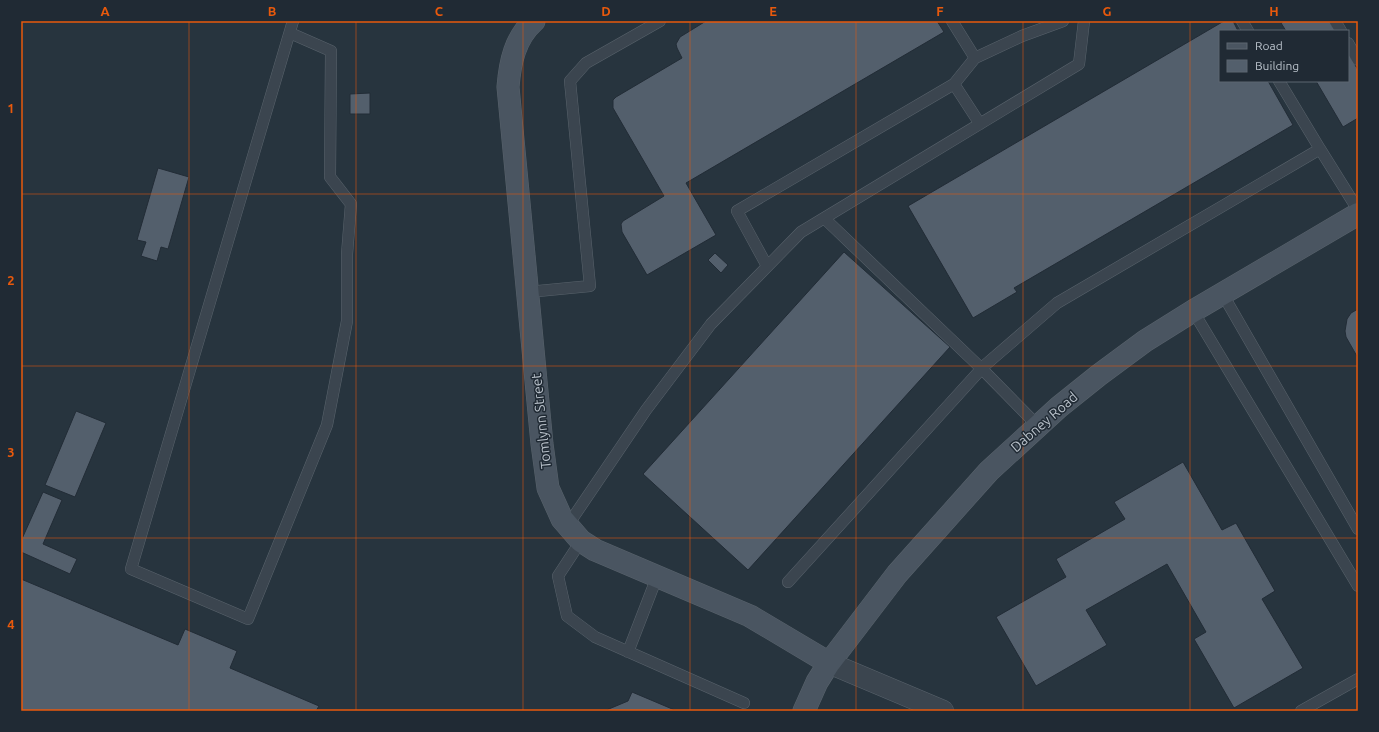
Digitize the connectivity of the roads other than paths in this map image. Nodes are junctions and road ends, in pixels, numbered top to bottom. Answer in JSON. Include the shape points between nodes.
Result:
{"nodes":[{"id":1,"x":293,"y":21,"type":"edge"},
{"id":2,"x":534,"y":21,"type":"edge"},
{"id":3,"x":660,"y":21,"type":"edge"},
{"id":4,"x":952,"y":21,"type":"edge"},
{"id":5,"x":1063,"y":21,"type":"edge"},
{"id":6,"x":1084,"y":21,"type":"edge"},
{"id":7,"x":1242,"y":21,"type":"edge"},
{"id":8,"x":1335,"y":21,"type":"edge"},
{"id":9,"x":1247,"y":30,"type":"edge"},
{"id":10,"x":1340,"y":30,"type":"edge"},
{"id":11,"x":290,"y":33,"type":"junction"},
{"id":12,"x":1349,"y":45,"type":"edge"},
{"id":13,"x":975,"y":58,"type":"junction"},
{"id":14,"x":1358,"y":60,"type":"edge"},
{"id":15,"x":1280,"y":82,"type":"edge"},
{"id":16,"x":954,"y":84,"type":"junction"},
{"id":17,"x":980,"y":124,"type":"junction"},
{"id":18,"x":1320,"y":149,"type":"junction"},
{"id":19,"x":1358,"y":210,"type":"edge"},
{"id":20,"x":1358,"y":214,"type":"edge"},
{"id":21,"x":824,"y":218,"type":"junction"},
{"id":22,"x":767,"y":266,"type":"junction"},
{"id":23,"x":528,"y":292,"type":"junction"},
{"id":24,"x":1222,"y":293,"type":"junction"},
{"id":25,"x":1192,"y":311,"type":"junction"},
{"id":26,"x":982,"y":369,"type":"junction"},
{"id":27,"x":1038,"y":426,"type":"junction"},
{"id":28,"x":1358,"y":529,"type":"edge"},
{"id":29,"x":574,"y":533,"type":"junction"},
{"id":30,"x":657,"y":577,"type":"junction"},
{"id":31,"x":788,"y":582,"type":"dead end"},
{"id":32,"x":1358,"y":586,"type":"edge"},
{"id":33,"x":628,"y":652,"type":"junction"},
{"id":34,"x":829,"y":663,"type":"junction"},
{"id":35,"x":1358,"y":679,"type":"edge"},
{"id":36,"x":744,"y":702,"type":"dead end"},
{"id":37,"x":804,"y":711,"type":"edge"},
{"id":38,"x":943,"y":711,"type":"edge"},
{"id":39,"x":1301,"y":711,"type":"edge"}],
"edges":[{"from":1,"to":11,"type":"lane"},
{"from":2,"to":23,"type":"street","name":"Tomlynn Street","via":[[526,28],[518,42],[510,65],[508,87]]},
{"from":3,"to":23,"type":"lane","via":[[586,63],[570,81],[590,286]]},
{"from":4,"to":13,"type":"lane"},
{"from":5,"to":13,"type":"lane","via":[[1022,36]]},
{"from":6,"to":17,"type":"lane","via":[[1079,64]]},
{"from":7,"to":9,"type":"lane"},
{"from":8,"to":10,"type":"lane"},
{"from":11,"to":11,"type":"lane","via":[[131,569],[248,619],[327,425],[347,321],[347,254],[351,204],[330,177],[331,51]]},
{"from":12,"to":14,"type":"lane"},
{"from":13,"to":16,"type":"lane"},
{"from":15,"to":18,"type":"lane"},
{"from":16,"to":17,"type":"lane"},
{"from":16,"to":22,"type":"lane","via":[[737,211]]},
{"from":17,"to":21,"type":"lane"},
{"from":18,"to":19,"type":"lane"},
{"from":18,"to":26,"type":"lane","via":[[1058,303]]},
{"from":20,"to":24,"type":"street","name":"Dabney Road"},
{"from":21,"to":22,"type":"lane","via":[[800,232]]},
{"from":21,"to":26,"type":"lane"},
{"from":22,"to":29,"type":"lane","via":[[711,324],[646,410]]},
{"from":23,"to":29,"type":"street","name":"Tomlynn Street","via":[[548,488],[562,519]]},
{"from":24,"to":25,"type":"street","name":"Dabney Road"},
{"from":24,"to":28,"type":"lane"},
{"from":25,"to":27,"type":"street","name":"Dabney Road","via":[[1099,375]]},
{"from":25,"to":32,"type":"lane"},
{"from":26,"to":27,"type":"lane"},
{"from":26,"to":31,"type":"lane"},
{"from":27,"to":34,"type":"street","name":"Dabney Road","via":[[989,471],[897,574]]},
{"from":29,"to":30,"type":"street","name":"Tomlynn Street","via":[[595,550]]},
{"from":29,"to":33,"type":"lane","via":[[558,576],[567,616],[595,637]]},
{"from":30,"to":33,"type":"lane"},
{"from":30,"to":34,"type":"street","name":"Tomlynn Street","via":[[750,616]]},
{"from":33,"to":36,"type":"lane"},
{"from":34,"to":37,"type":"street","name":"Dabney Road"},
{"from":34,"to":38,"type":"street"},
{"from":35,"to":39,"type":"lane"}]}
